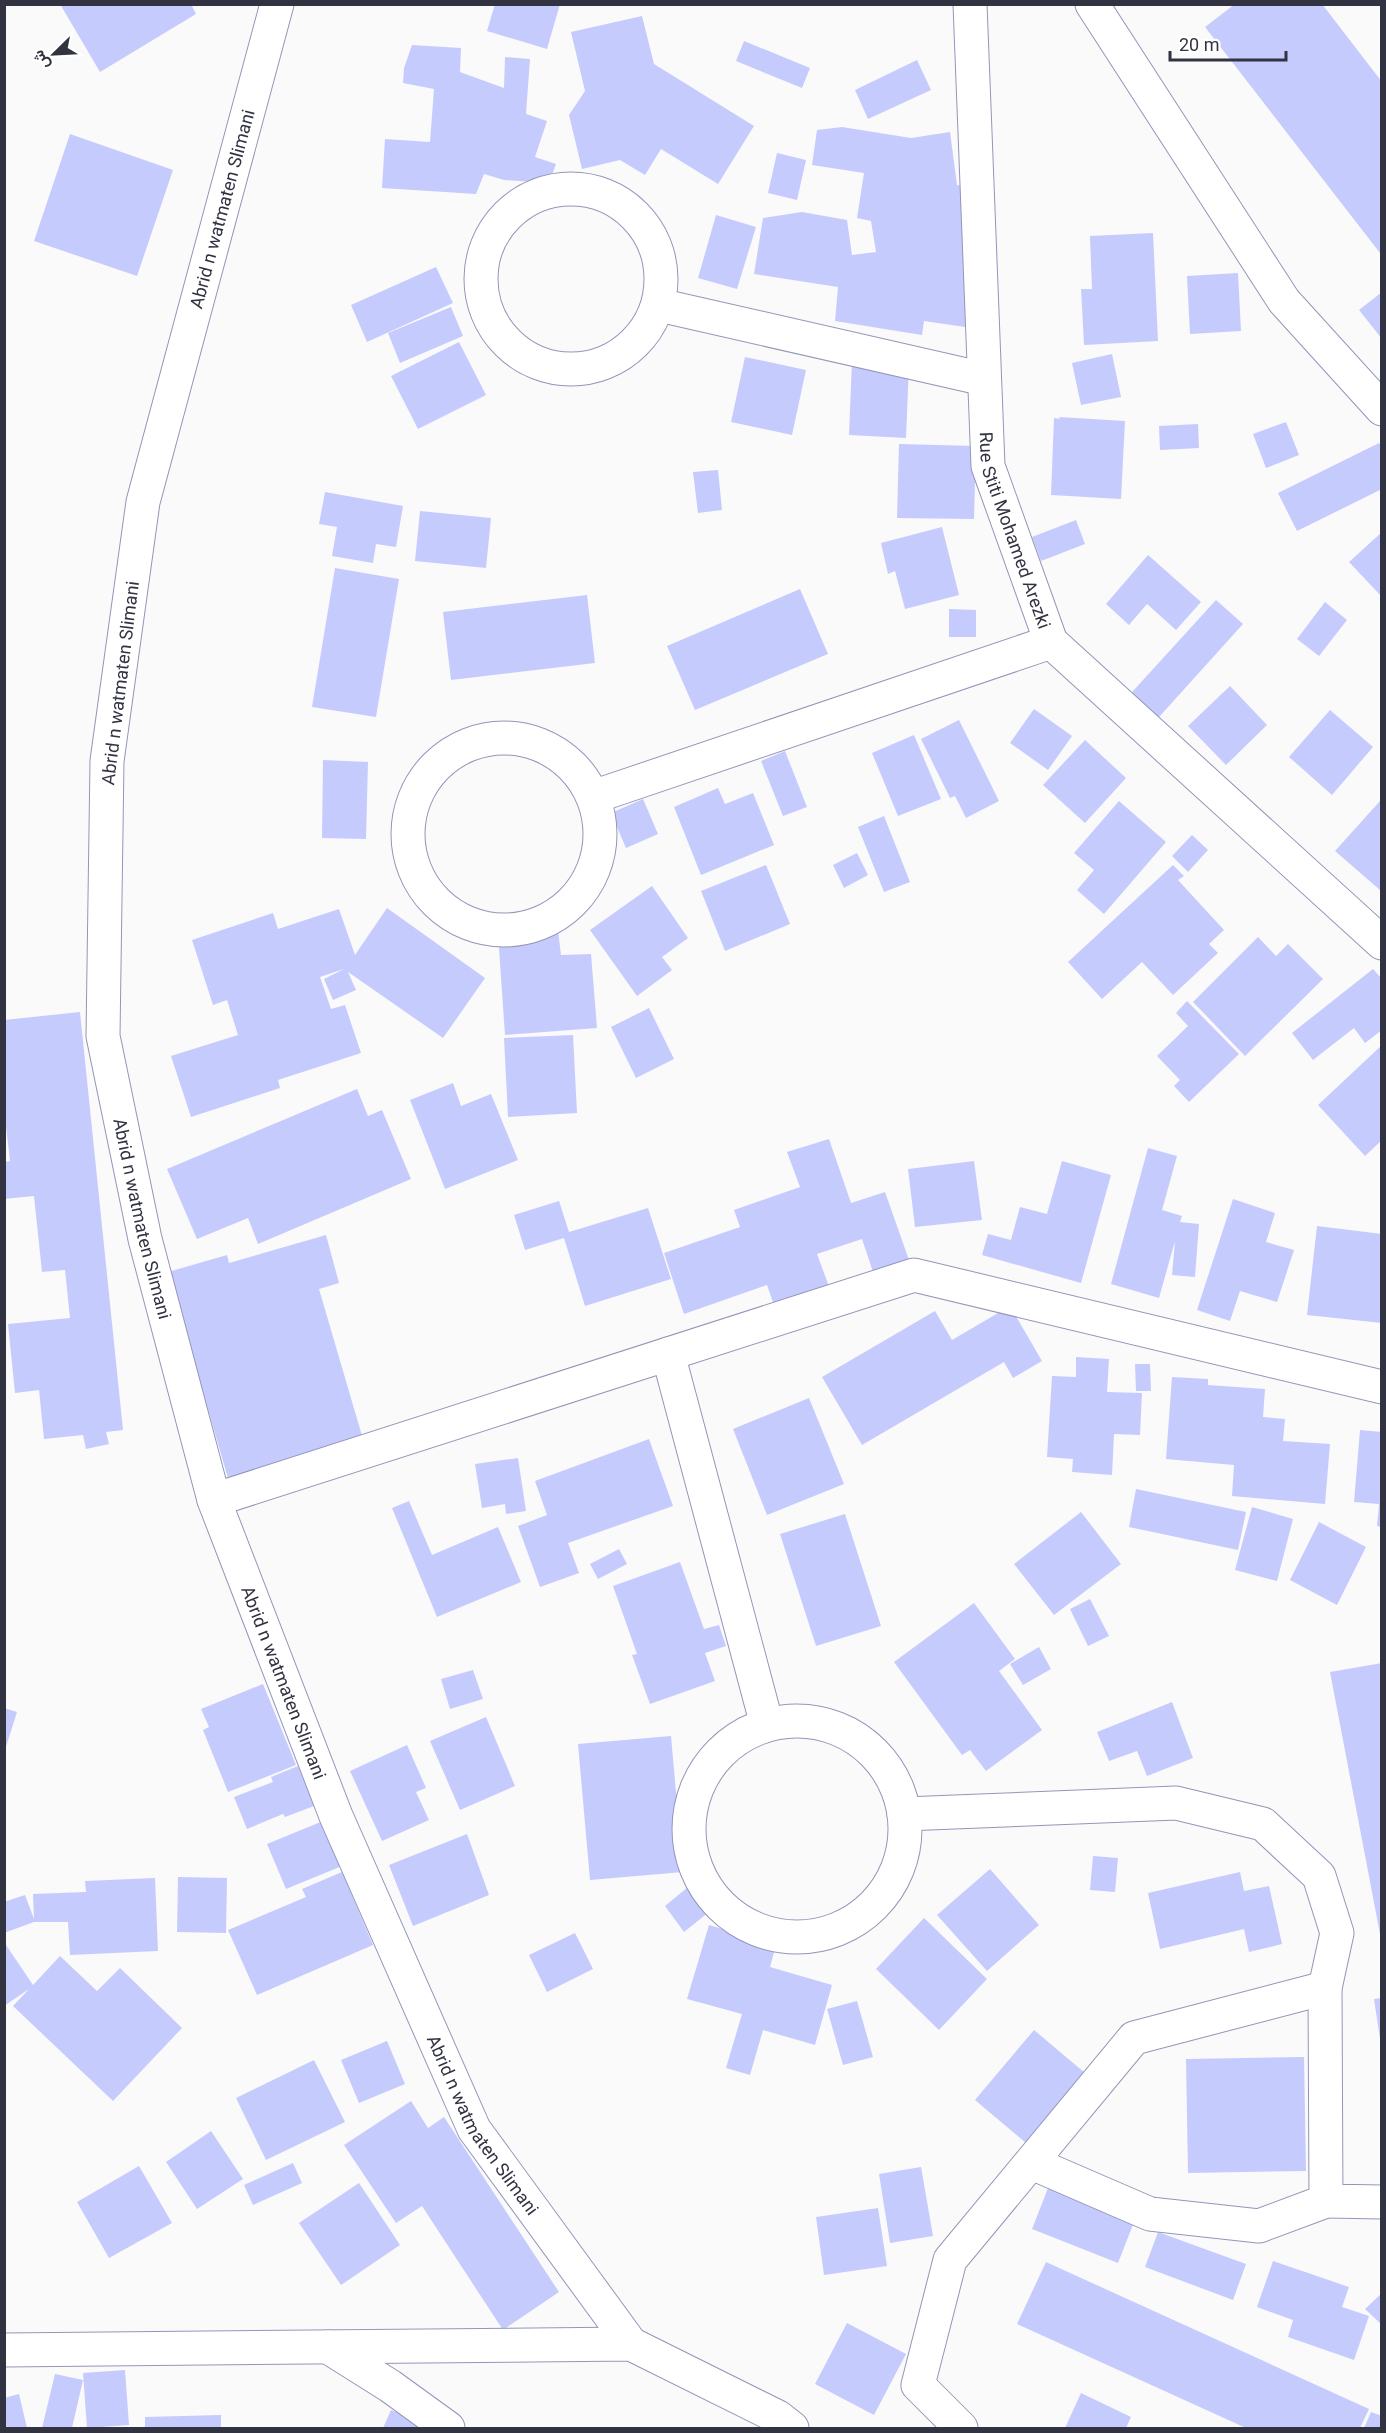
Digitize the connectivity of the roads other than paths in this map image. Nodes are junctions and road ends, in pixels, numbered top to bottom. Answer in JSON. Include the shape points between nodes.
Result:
{"nodes":[{"id":1,"x":277,"y":4,"type":"edge"},
{"id":2,"x":970,"y":4,"type":"edge"},
{"id":3,"x":1092,"y":4,"type":"edge"},
{"id":4,"x":659,"y":305,"type":"junction"},
{"id":5,"x":984,"y":379,"type":"junction"},
{"id":6,"x":1382,"y":409,"type":"edge"},
{"id":7,"x":1051,"y":642,"type":"junction"},
{"id":8,"x":593,"y":796,"type":"junction"},
{"id":9,"x":1382,"y":943,"type":"edge"},
{"id":10,"x":668,"y":1354,"type":"junction"},
{"id":11,"x":1382,"y":1387,"type":"edge"},
{"id":12,"x":214,"y":1500,"type":"junction"},
{"id":13,"x":767,"y":1725,"type":"junction"},
{"id":14,"x":903,"y":1814,"type":"junction"},
{"id":15,"x":1325,"y":1988,"type":"junction"},
{"id":16,"x":1032,"y":2163,"type":"junction"},
{"id":17,"x":1326,"y":2201,"type":"junction"},
{"id":18,"x":1382,"y":2202,"type":"edge"},
{"id":19,"x":631,"y":2344,"type":"junction"},
{"id":20,"x":328,"y":2347,"type":"junction"},
{"id":21,"x":4,"y":2350,"type":"edge"},
{"id":22,"x":448,"y":2428,"type":"edge"},
{"id":23,"x":792,"y":2428,"type":"edge"},
{"id":24,"x":961,"y":2428,"type":"edge"}],
"edges":[{"from":1,"to":12,"type":"street","name":"Abrid n watmaten Slimani","via":[[143,502],[107,761],[103,1036],[145,1239]]},
{"from":2,"to":5,"type":"street","name":"Rue Stiti Mohamed Arezki"},
{"from":3,"to":6,"type":"street","via":[[1284,301]]},
{"from":4,"to":4,"type":"street","via":[[662,274],[655,244],[639,218],[614,199],[585,189],[554,189],[525,201],[501,220],[486,247],[480,278],[484,307],[497,333],[517,353],[544,366],[572,370],[600,366],[626,352],[646,331]]},
{"from":4,"to":5,"type":"street"},
{"from":5,"to":7,"type":"street","name":"Rue Stiti Mohamed Arezki","via":[[988,466]]},
{"from":7,"to":8,"type":"street"},
{"from":7,"to":9,"type":"street","name":"Rue Stiti Mohamed Arezki"},
{"from":8,"to":8,"type":"street","via":[[601,829],[597,862],[582,891],[558,914],[529,928],[496,930],[464,922],[437,903],[417,877],[408,847],[409,816],[415,797],[438,762],[464,746],[494,737],[525,739],[553,750],[577,770]]},
{"from":10,"to":11,"type":"street","via":[[914,1275]]},
{"from":10,"to":12,"type":"street"},
{"from":10,"to":13,"type":"street"},
{"from":12,"to":19,"type":"street","name":"Abrid n watmaten Slimani","via":[[336,1816],[474,2129]]},
{"from":13,"to":14,"type":"street","via":[[791,1719],[825,1723],[857,1738],[882,1762],[899,1792]]},
{"from":13,"to":14,"type":"street","via":[[725,1746],[702,1775],[689,1810],[689,1848],[702,1883],[726,1912],[758,1931],[794,1939],[831,1933],[862,1917],[886,1892],[901,1861],[906,1826]]},
{"from":14,"to":15,"type":"street","via":[[1176,1803],[1263,1824],[1319,1876],[1337,1933]]},
{"from":15,"to":16,"type":"street","via":[[1134,2038]]},
{"from":15,"to":17,"type":"street"},
{"from":16,"to":17,"type":"street","via":[[1150,2214],[1259,2226]]},
{"from":16,"to":24,"type":"street","via":[[950,2260],[918,2385]]},
{"from":17,"to":18,"type":"street"},
{"from":19,"to":20,"type":"street"},
{"from":19,"to":23,"type":"street","via":[[778,2417]]},
{"from":20,"to":21,"type":"street"},
{"from":20,"to":22,"type":"street"}]}
